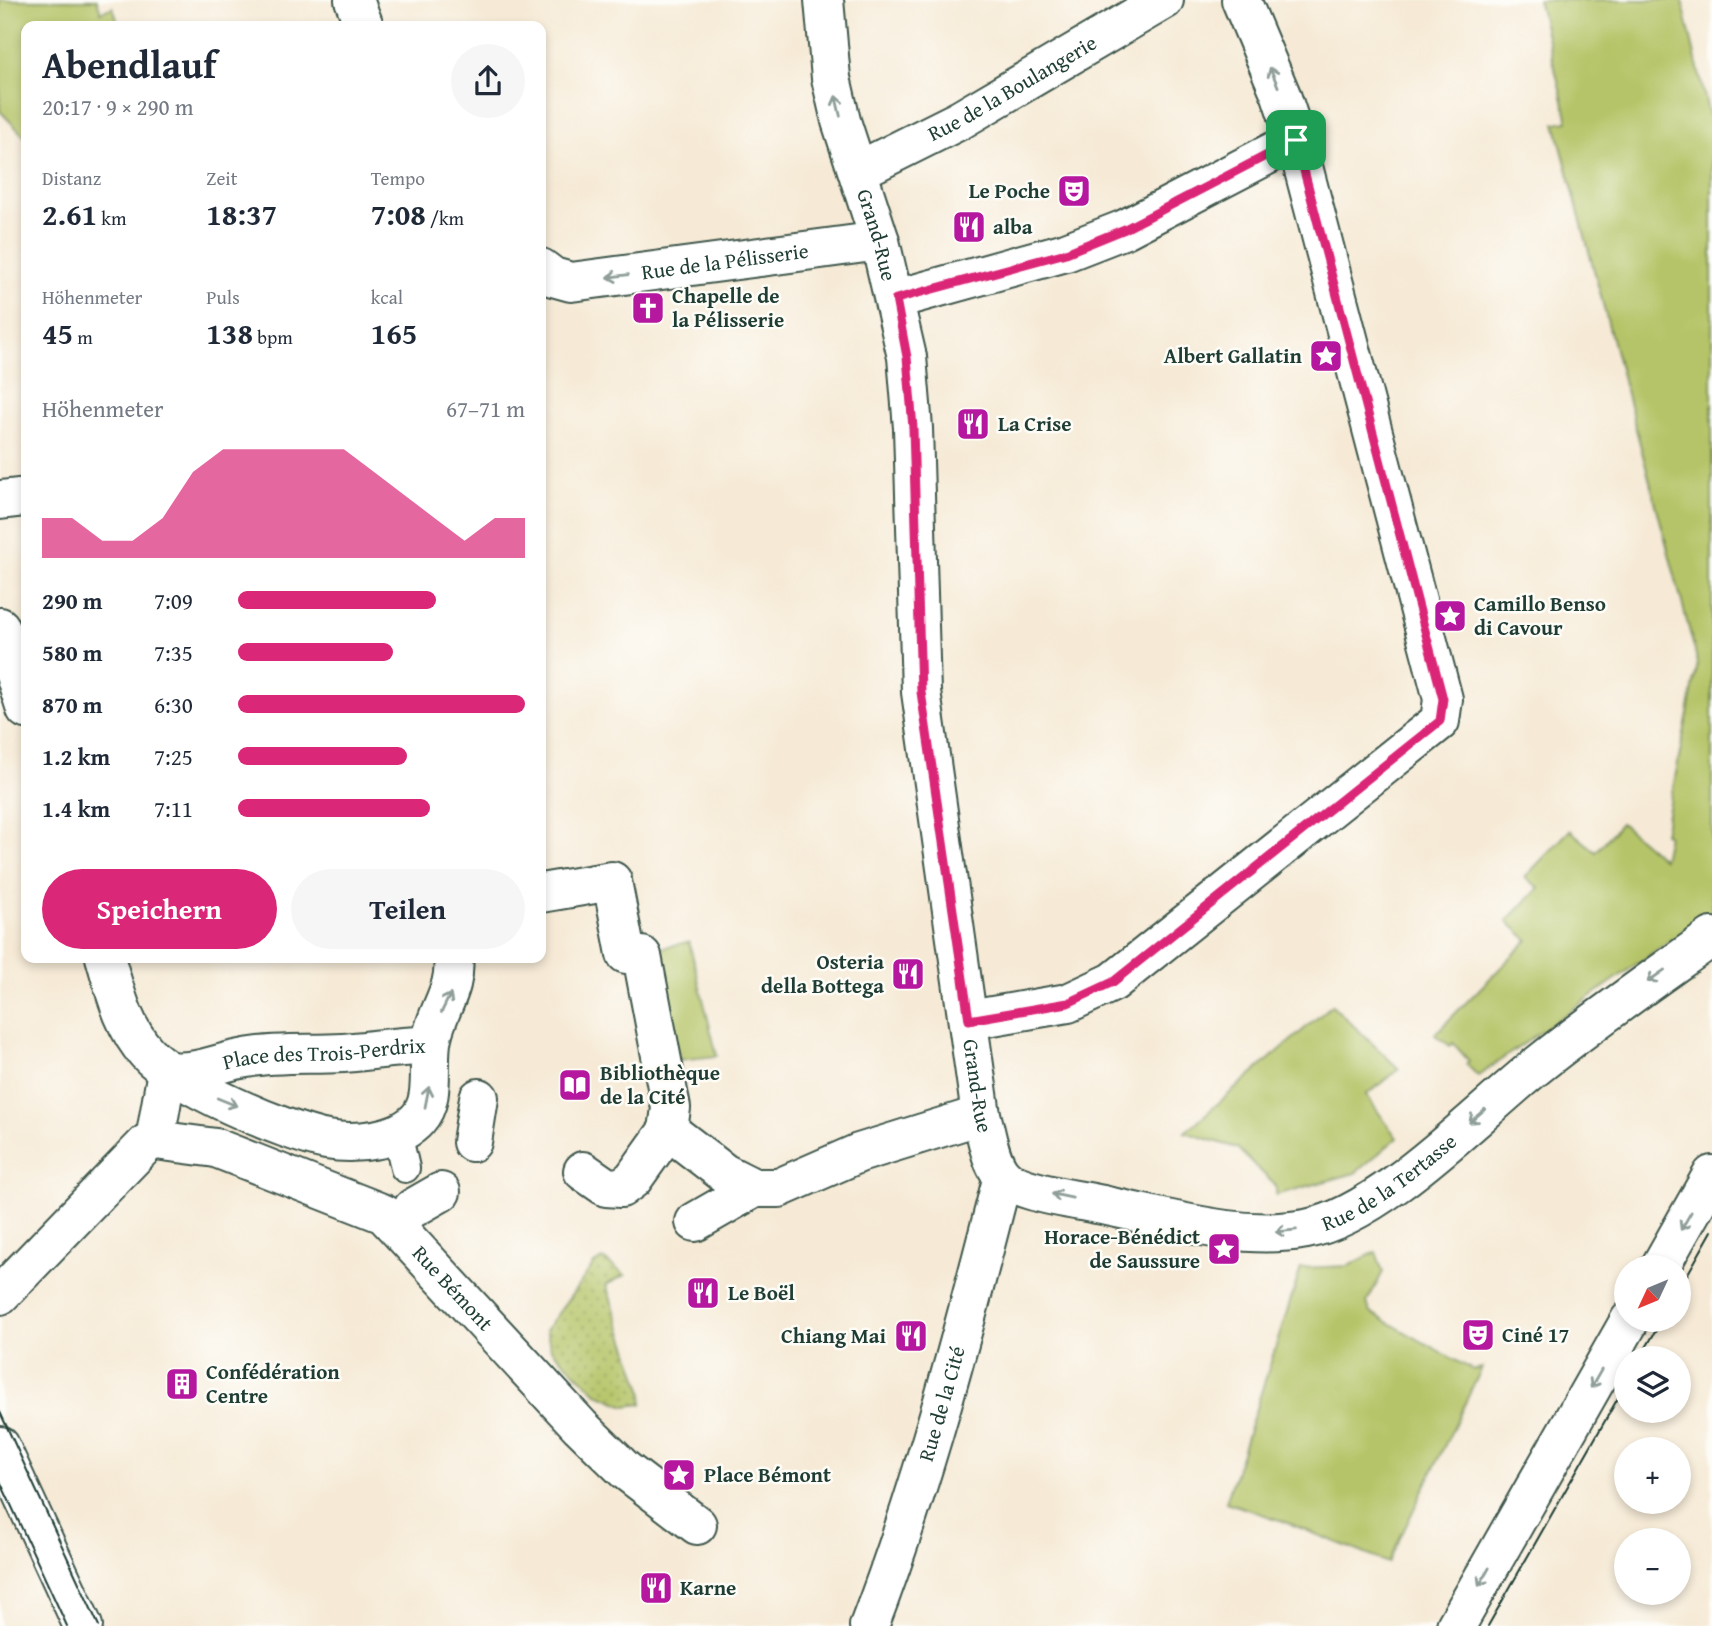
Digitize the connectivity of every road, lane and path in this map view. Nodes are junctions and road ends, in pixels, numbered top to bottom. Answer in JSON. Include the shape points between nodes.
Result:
{"nodes":[{"id":1,"x":354,"y":0,"type":"edge"},
{"id":2,"x":824,"y":0,"type":"edge"},
{"id":3,"x":1164,"y":0,"type":"edge"},
{"id":4,"x":1241,"y":0,"type":"edge"},
{"id":5,"x":362,"y":21,"type":"edge"},
{"id":6,"x":1296,"y":140,"type":"junction"},
{"id":7,"x":858,"y":171,"type":"junction"},
{"id":8,"x":880,"y":241,"type":"junction"},
{"id":9,"x":556,"y":275,"type":"edge"},
{"id":10,"x":896,"y":299,"type":"junction"},
{"id":11,"x":21,"y":497,"type":"edge"},
{"id":12,"x":0,"y":499,"type":"edge"},
{"id":13,"x":0,"y":627,"type":"edge"},
{"id":14,"x":21,"y":693,"type":"edge"},
{"id":15,"x":546,"y":892,"type":"edge"},
{"id":16,"x":1712,"y":937,"type":"edge"},
{"id":17,"x":107,"y":963,"type":"edge"},
{"id":18,"x":453,"y":963,"type":"edge"},
{"id":19,"x":969,"y":1020,"type":"junction"},
{"id":20,"x":430,"y":1046,"type":"junction"},
{"id":21,"x":167,"y":1071,"type":"junction"},
{"id":22,"x":479,"y":1098,"type":"dead end"},
{"id":23,"x":981,"y":1115,"type":"junction"},
{"id":24,"x":668,"y":1130,"type":"junction"},
{"id":25,"x":155,"y":1140,"type":"junction"},
{"id":26,"x":472,"y":1142,"type":"dead end"},
{"id":27,"x":583,"y":1171,"type":"dead end"},
{"id":28,"x":1712,"y":1175,"type":"edge"},
{"id":29,"x":1003,"y":1176,"type":"junction"},
{"id":30,"x":754,"y":1188,"type":"junction"},
{"id":31,"x":695,"y":1222,"type":"dead end"},
{"id":32,"x":1667,"y":1255,"type":"edge"},
{"id":33,"x":0,"y":1295,"type":"edge"},
{"id":34,"x":1623,"y":1332,"type":"edge"},
{"id":35,"x":0,"y":1446,"type":"edge"},
{"id":36,"x":697,"y":1525,"type":"dead end"},
{"id":37,"x":83,"y":1626,"type":"edge"},
{"id":38,"x":869,"y":1626,"type":"edge"},
{"id":39,"x":1456,"y":1626,"type":"edge"}],
"edges":[{"from":1,"to":5,"type":"street"},
{"from":7,"to":2,"type":"street","name":"Grand-Rue","one_way":true,"via":[[831,78]]},
{"from":3,"to":7,"type":"street","name":"Rue de la Boulangerie","via":[[971,114]]},
{"from":6,"to":4,"type":"street","one_way":true},
{"from":6,"to":10,"type":"street","via":[[1125,229],[1066,253]]},
{"from":6,"to":19,"type":"street","via":[[1443,699],[1440,721],[1113,982],[1068,1003]]},
{"from":7,"to":8,"type":"street","name":"Grand-Rue"},
{"from":8,"to":9,"type":"street","name":"Rue de la Pélisserie","one_way":true},
{"from":8,"to":10,"type":"street","name":"Grand-Rue"},
{"from":10,"to":19,"type":"street","name":"Grand-Rue","via":[[913,428],[921,692]]},
{"from":11,"to":12,"type":"street"},
{"from":13,"to":14,"type":"street"},
{"from":15,"to":24,"type":"street","via":[[612,881],[626,954],[642,956],[671,1108]]},
{"from":16,"to":29,"type":"street","name":"Rue de la Tertasse","one_way":true,"via":[[1590,1023],[1414,1171],[1343,1215],[1309,1229],[1275,1233],[1214,1228],[1035,1191]]},
{"from":17,"to":21,"type":"street","via":[[132,1034]]},
{"from":20,"to":18,"type":"street","one_way":true,"via":[[435,1022],[454,984]]},
{"from":19,"to":23,"type":"street","name":"Grand-Rue"},
{"from":20,"to":21,"type":"street","name":"Place des Trois-Perdrix","via":[[264,1056],[191,1073]]},
{"from":21,"to":20,"type":"street","name":"Place des Trois-Perdrix","one_way":true,"via":[[188,1086],[328,1140],[401,1150],[425,1107]]},
{"from":21,"to":25,"type":"street"},
{"from":22,"to":26,"type":"street"},
{"from":23,"to":29,"type":"street","name":"Grand-Rue"},
{"from":23,"to":30,"type":"street","via":[[859,1153],[779,1188]]},
{"from":24,"to":27,"type":"street","via":[[633,1179],[621,1188],[606,1186]]},
{"from":24,"to":30,"type":"street","via":[[724,1173]]},
{"from":25,"to":33,"type":"street","via":[[147,1143]]},
{"from":25,"to":36,"type":"street","name":"Rue Bémont","via":[[216,1148],[384,1214],[625,1470]]},
{"from":28,"to":32,"type":"street","one_way":true},
{"from":29,"to":38,"type":"street","name":"Rue de la Cité","via":[[956,1363]]},
{"from":30,"to":31,"type":"street"},
{"from":34,"to":39,"type":"street","one_way":true},
{"from":35,"to":37,"type":"street"}]}
